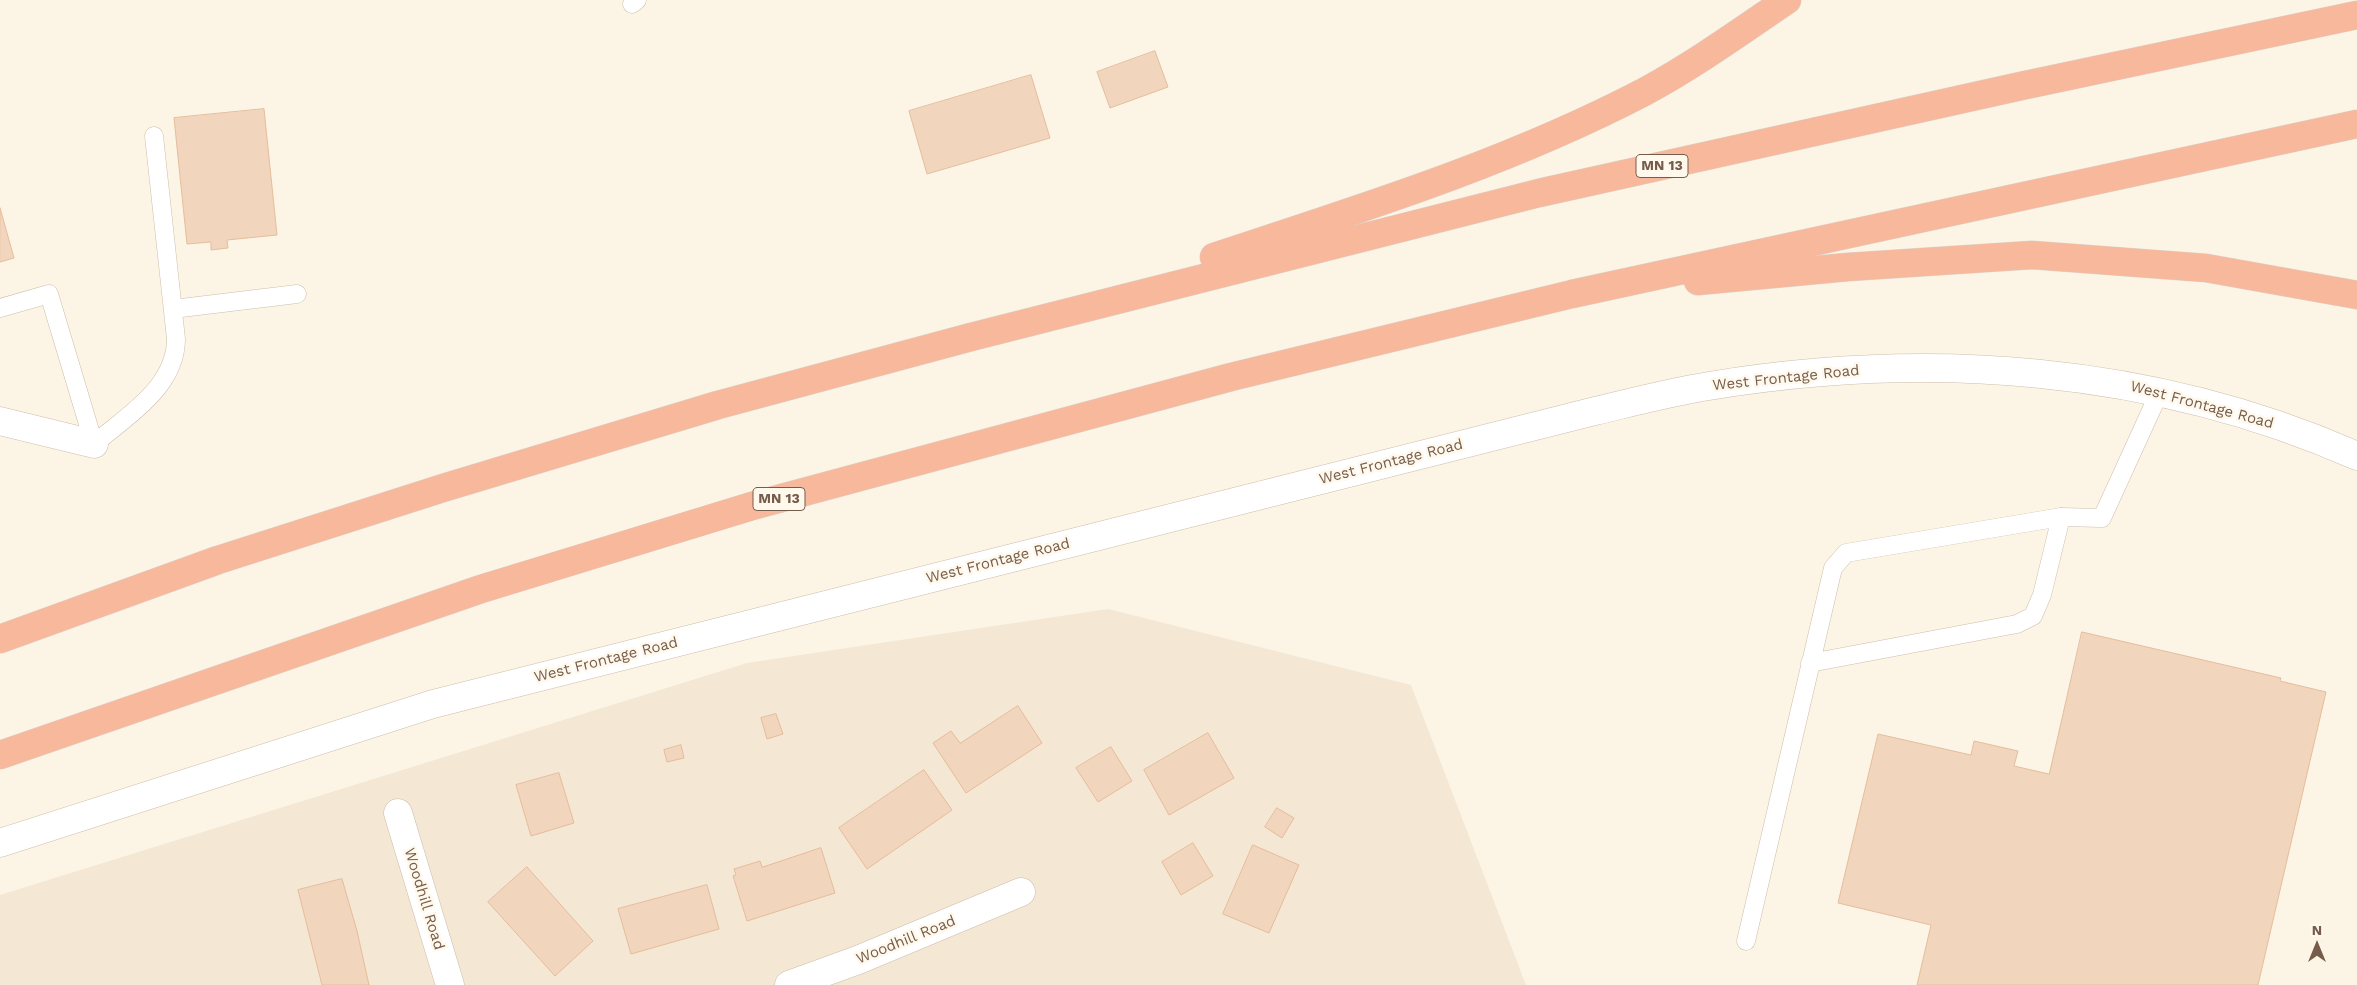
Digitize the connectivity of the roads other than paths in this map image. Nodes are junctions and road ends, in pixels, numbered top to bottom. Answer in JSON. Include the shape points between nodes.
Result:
{"nodes":[{"id":1,"x":1787,"y":0,"type":"edge"},
{"id":2,"x":2357,"y":16,"type":"edge"},
{"id":3,"x":2357,"y":124,"type":"edge"},
{"id":4,"x":154,"y":136,"type":"dead end"},
{"id":5,"x":297,"y":294,"type":"dead end"},
{"id":6,"x":1572,"y":294,"type":"junction"},
{"id":7,"x":2357,"y":295,"type":"edge"},
{"id":8,"x":0,"y":308,"type":"edge"},
{"id":9,"x":173,"y":309,"type":"junction"},
{"id":10,"x":972,"y":336,"type":"junction"},
{"id":11,"x":2160,"y":391,"type":"junction"},
{"id":12,"x":0,"y":420,"type":"edge"},
{"id":13,"x":94,"y":444,"type":"junction"},
{"id":14,"x":2357,"y":456,"type":"edge"},
{"id":15,"x":2060,"y":517,"type":"junction"},
{"id":16,"x":0,"y":639,"type":"edge"},
{"id":17,"x":1810,"y":663,"type":"junction"},
{"id":18,"x":0,"y":755,"type":"edge"},
{"id":19,"x":398,"y":813,"type":"dead end"},
{"id":20,"x":0,"y":842,"type":"edge"},
{"id":21,"x":1021,"y":892,"type":"dead end"},
{"id":22,"x":1746,"y":941,"type":"dead end"},
{"id":23,"x":450,"y":985,"type":"edge"},
{"id":24,"x":789,"y":985,"type":"edge"}],
"edges":[{"from":1,"to":10,"type":"highway","via":[[1720,46],[1645,91],[1572,127],[1366,207]]},
{"from":2,"to":10,"type":"highway","number":"MN 13","via":[[2021,86],[1539,193]]},
{"from":3,"to":6,"type":"highway","number":"MN 13"},
{"from":4,"to":9,"type":"lane"},
{"from":5,"to":9,"type":"lane"},
{"from":6,"to":7,"type":"highway","via":[[1848,267],[2032,255],[2206,268]]},
{"from":6,"to":18,"type":"highway","number":"MN 13","via":[[1231,377],[752,506],[481,589]]},
{"from":8,"to":13,"type":"lane","via":[[49,294]]},
{"from":9,"to":13,"type":"lane","via":[[176,352],[166,378]]},
{"from":10,"to":16,"type":"highway","number":"MN 13","via":[[718,405],[443,488],[218,560]]},
{"from":11,"to":14,"type":"street","name":"West Frontage Road","via":[[2254,416]]},
{"from":11,"to":15,"type":"lane","via":[[2102,518]]},
{"from":11,"to":20,"type":"street","name":"West Frontage Road","via":[[2072,376],[1993,369],[1898,367],[1798,374],[1708,386],[1595,411],[432,704]]},
{"from":12,"to":13,"type":"street"},
{"from":15,"to":17,"type":"lane","via":[[2042,596],[2033,616],[2017,624]]},
{"from":15,"to":17,"type":"lane","via":[[1846,553],[1833,568]]},
{"from":17,"to":22,"type":"lane"},
{"from":19,"to":23,"type":"street","name":"Woodhill Road"},
{"from":21,"to":24,"type":"street","name":"Woodhill Road"}]}
